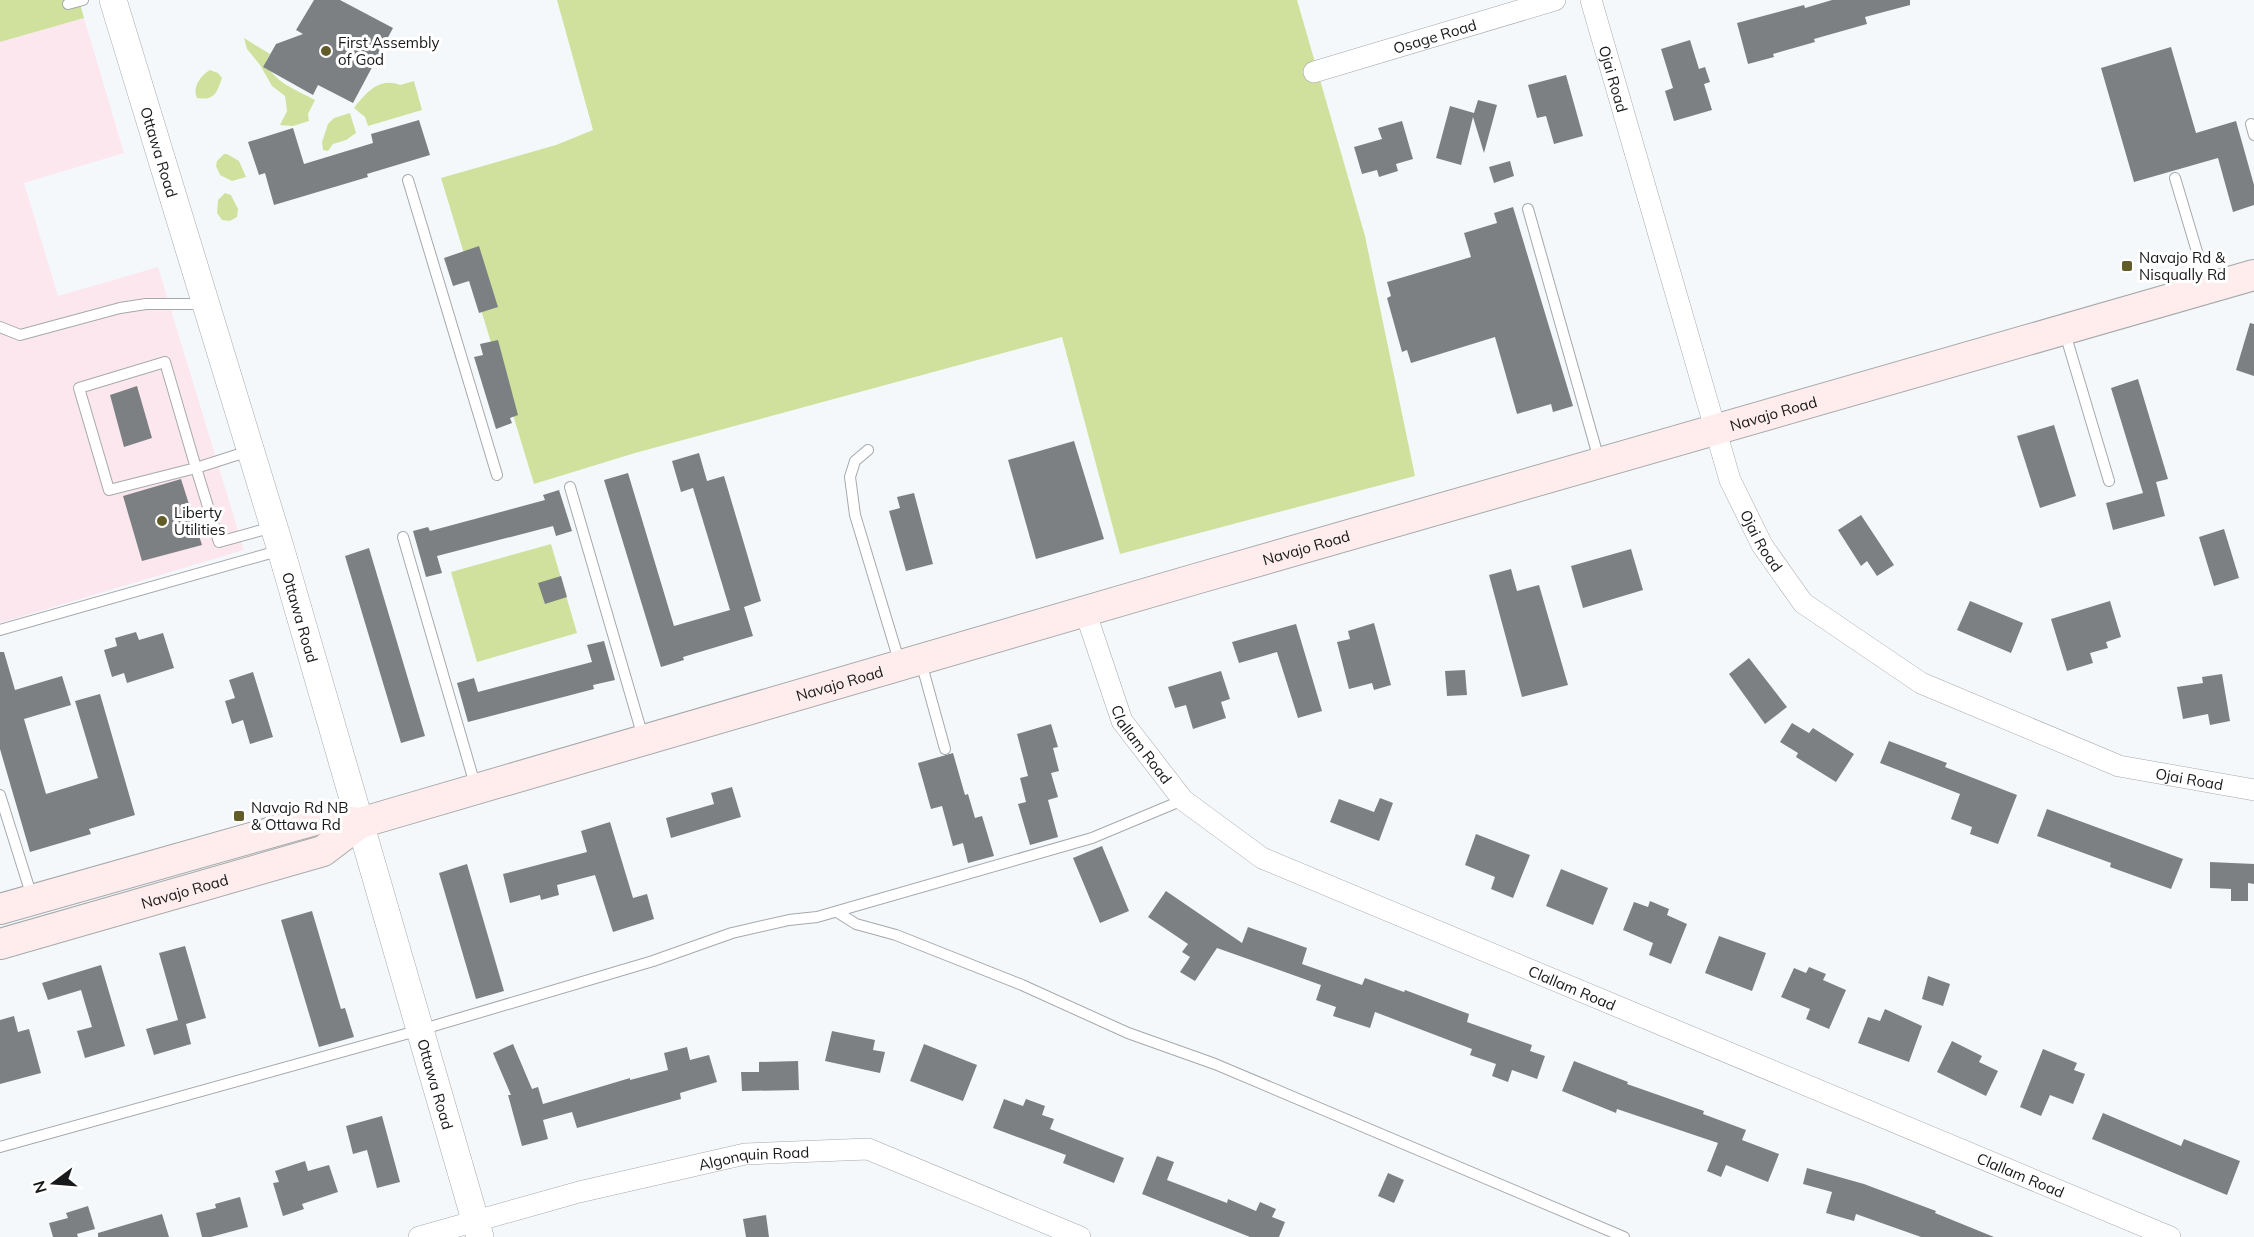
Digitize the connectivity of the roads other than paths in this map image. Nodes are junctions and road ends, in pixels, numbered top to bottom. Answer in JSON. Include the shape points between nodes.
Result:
{"nodes":[{"id":1,"x":83,"y":0,"type":"edge"},
{"id":2,"x":113,"y":0,"type":"edge"},
{"id":3,"x":1555,"y":0,"type":"edge"},
{"id":4,"x":1592,"y":0,"type":"edge"},
{"id":5,"x":68,"y":4,"type":"dead end"},
{"id":6,"x":1314,"y":72,"type":"dead end"},
{"id":7,"x":2175,"y":178,"type":"dead end"},
{"id":8,"x":408,"y":180,"type":"dead end"},
{"id":9,"x":1528,"y":209,"type":"dead end"},
{"id":10,"x":2254,"y":275,"type":"edge"},
{"id":11,"x":2208,"y":288,"type":"junction"},
{"id":12,"x":206,"y":303,"type":"junction"},
{"id":13,"x":0,"y":327,"type":"edge"},
{"id":14,"x":2064,"y":330,"type":"junction"},
{"id":15,"x":1716,"y":429,"type":"junction"},
{"id":16,"x":868,"y":450,"type":"dead end"},
{"id":17,"x":250,"y":451,"type":"junction"},
{"id":18,"x":1600,"y":463,"type":"junction"},
{"id":19,"x":196,"y":468,"type":"junction"},
{"id":20,"x":497,"y":474,"type":"dead end"},
{"id":21,"x":2109,"y":481,"type":"dead end"},
{"id":22,"x":570,"y":487,"type":"dead end"},
{"id":23,"x":403,"y":537,"type":"dead end"},
{"id":24,"x":277,"y":539,"type":"junction"},
{"id":25,"x":1085,"y":611,"type":"junction"},
{"id":26,"x":0,"y":630,"type":"edge"},
{"id":27,"x":910,"y":662,"type":"junction"},
{"id":28,"x":644,"y":740,"type":"junction"},
{"id":29,"x":945,"y":749,"type":"dead end"},
{"id":30,"x":476,"y":789,"type":"junction"},
{"id":31,"x":2254,"y":790,"type":"edge"},
{"id":32,"x":0,"y":795,"type":"edge"},
{"id":33,"x":1183,"y":800,"type":"junction"},
{"id":34,"x":360,"y":823,"type":"junction"},
{"id":35,"x":33,"y":900,"type":"junction"},
{"id":36,"x":0,"y":909,"type":"edge"},
{"id":37,"x":837,"y":912,"type":"junction"},
{"id":38,"x":0,"y":944,"type":"edge"},
{"id":39,"x":420,"y":1030,"type":"junction"},
{"id":40,"x":0,"y":1147,"type":"edge"},
{"id":41,"x":478,"y":1229,"type":"edge"},
{"id":42,"x":419,"y":1237,"type":"edge"},
{"id":43,"x":1080,"y":1237,"type":"edge"},
{"id":44,"x":1624,"y":1237,"type":"edge"},
{"id":45,"x":2170,"y":1237,"type":"edge"}],
"edges":[{"from":1,"to":5,"type":"lane"},
{"from":2,"to":12,"type":"street","name":"Ottawa Road"},
{"from":3,"to":6,"type":"street","name":"Osage Road"},
{"from":4,"to":15,"type":"street","name":"Ojai Road"},
{"from":7,"to":11,"type":"lane"},
{"from":8,"to":20,"type":"lane"},
{"from":9,"to":18,"type":"lane"},
{"from":10,"to":11,"type":"main road","name":"Navajo Road"},
{"from":11,"to":14,"type":"main road","name":"Navajo Road"},
{"from":12,"to":13,"type":"lane","via":[[120,308],[20,335]]},
{"from":12,"to":17,"type":"street","name":"Ottawa Road"},
{"from":14,"to":15,"type":"main road","name":"Navajo Road"},
{"from":14,"to":21,"type":"lane"},
{"from":15,"to":18,"type":"main road","name":"Navajo Road"},
{"from":15,"to":31,"type":"street","name":"Ojai Road","via":[[1730,480],[1762,545],[1803,603],[1832,623],[1921,682],[2119,766]]},
{"from":16,"to":27,"type":"lane","via":[[855,461],[850,477],[855,515]]},
{"from":17,"to":19,"type":"lane"},
{"from":17,"to":24,"type":"street","name":"Ottawa Road"},
{"from":18,"to":25,"type":"main road","name":"Navajo Road"},
{"from":19,"to":19,"type":"lane","via":[[165,362],[79,388],[109,490]]},
{"from":19,"to":24,"type":"lane","via":[[219,542]]},
{"from":22,"to":28,"type":"lane"},
{"from":23,"to":30,"type":"lane"},
{"from":24,"to":26,"type":"lane"},
{"from":24,"to":34,"type":"street","name":"Ottawa Road"},
{"from":25,"to":27,"type":"main road","name":"Navajo Road"},
{"from":25,"to":33,"type":"street","name":"Clallam Road","via":[[1122,721]]},
{"from":27,"to":28,"type":"main road","name":"Navajo Road"},
{"from":27,"to":29,"type":"lane"},
{"from":28,"to":30,"type":"main road","name":"Navajo Road"},
{"from":30,"to":34,"type":"main road","name":"Navajo Road"},
{"from":32,"to":35,"type":"lane"},
{"from":33,"to":37,"type":"lane","via":[[1092,838]]},
{"from":33,"to":45,"type":"street","name":"Clallam Road","via":[[1262,858]]},
{"from":34,"to":35,"type":"main road","name":"Navajo Road","via":[[322,818]]},
{"from":34,"to":38,"type":"main road","name":"Navajo Road","via":[[323,851]]},
{"from":34,"to":39,"type":"street","name":"Ottawa Road"},
{"from":35,"to":36,"type":"main road","name":"Navajo Road"},
{"from":37,"to":39,"type":"lane","via":[[732,933],[653,961]]},
{"from":37,"to":44,"type":"lane","via":[[856,924],[896,935],[1022,985],[1128,1034],[1215,1064]]},
{"from":39,"to":40,"type":"lane"},
{"from":39,"to":41,"type":"street","name":"Ottawa Road"},
{"from":41,"to":42,"type":"street","name":"Algonquin Road"},
{"from":41,"to":43,"type":"street","name":"Algonquin Road","via":[[579,1192],[745,1154],[868,1149]]}]}
